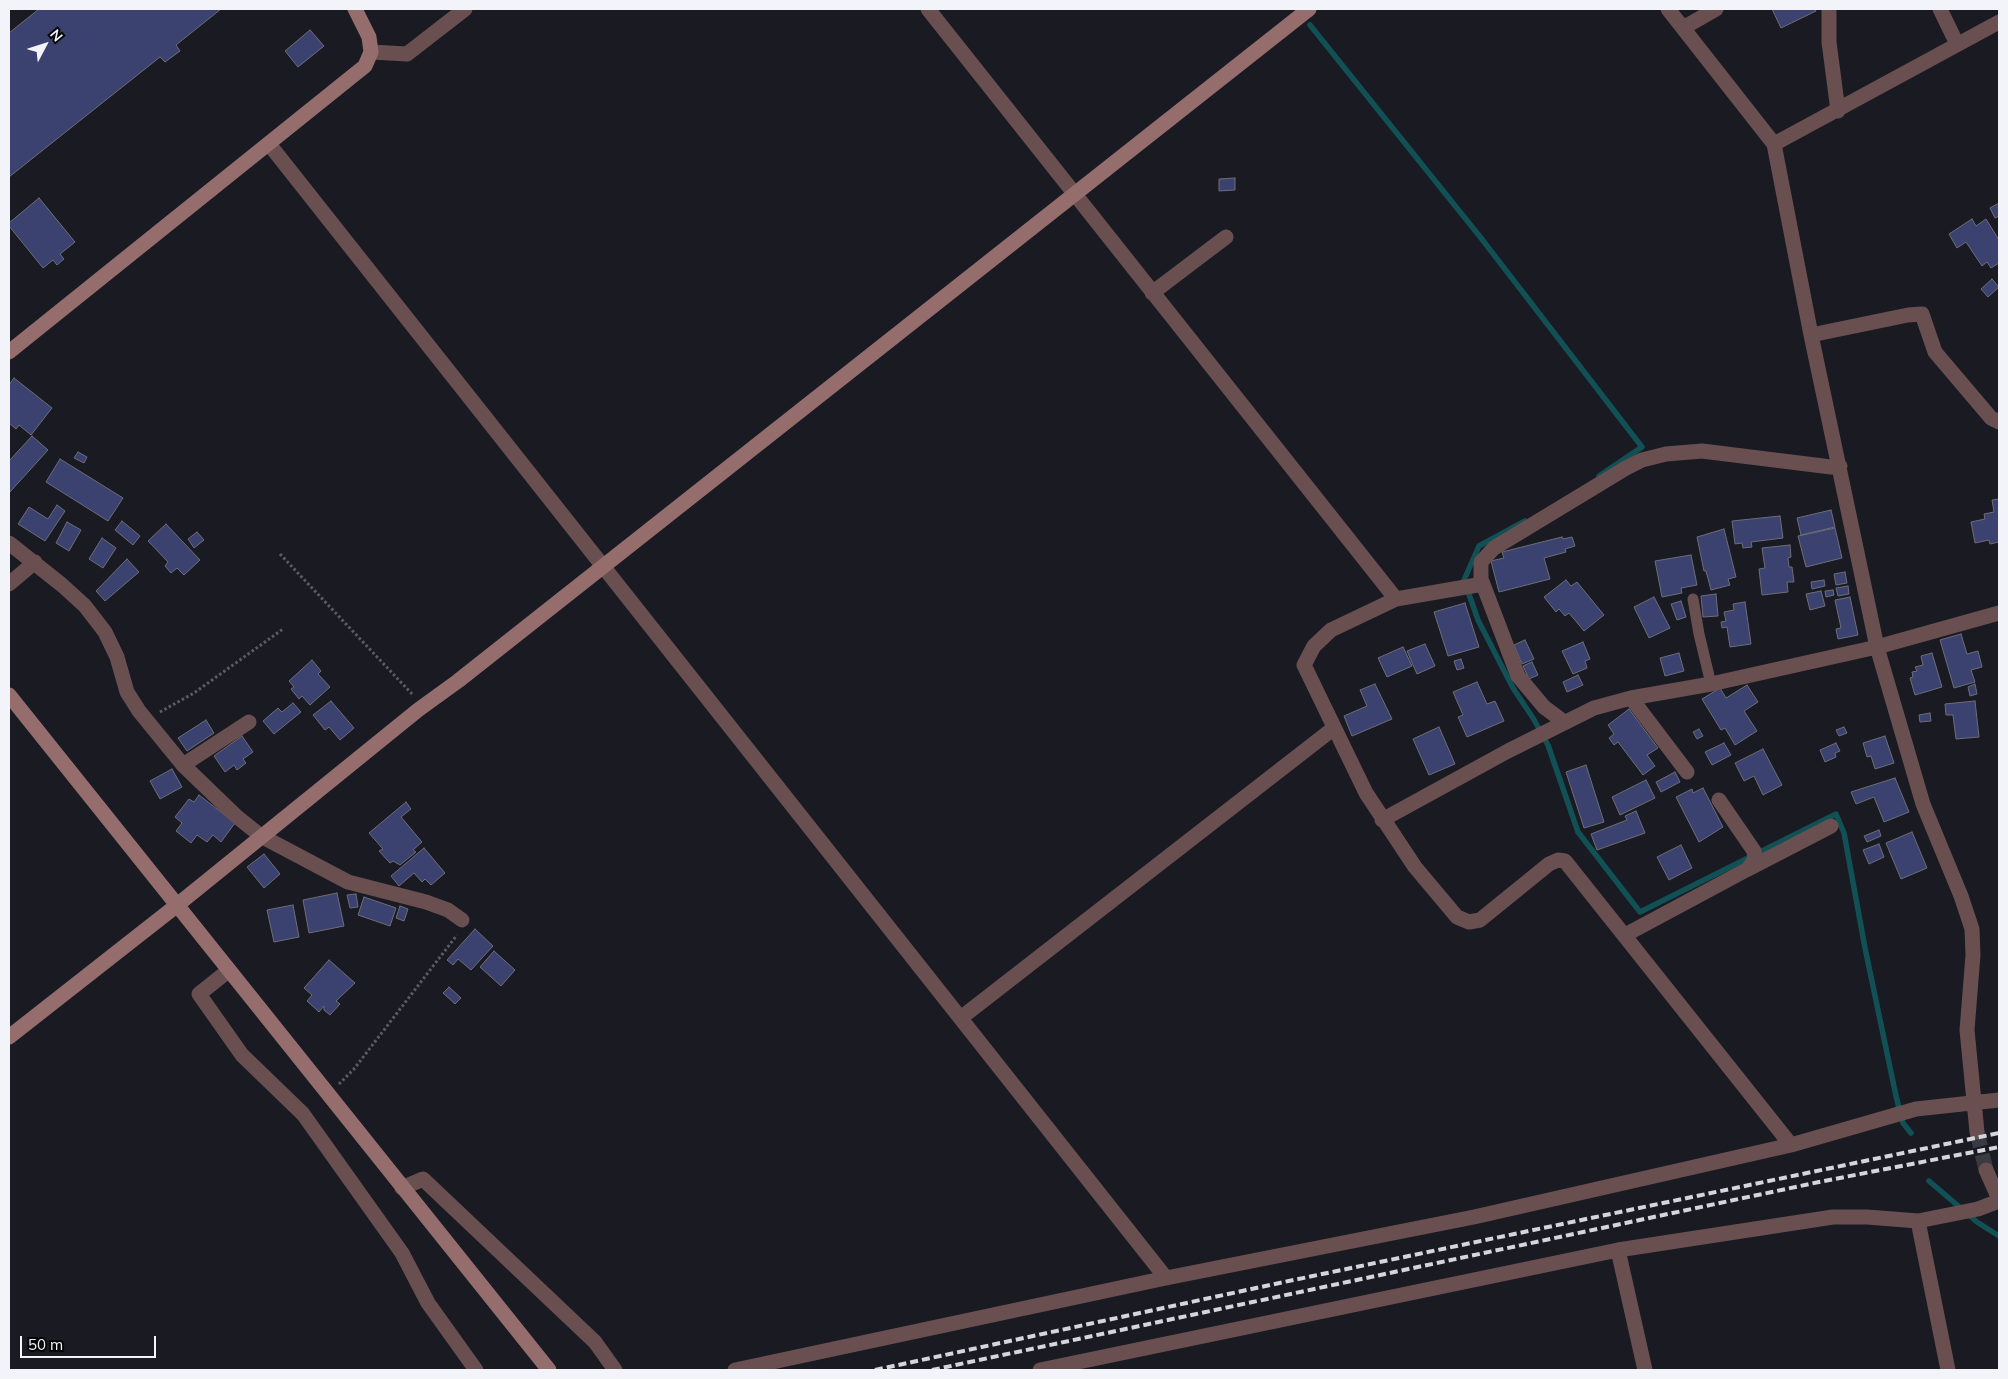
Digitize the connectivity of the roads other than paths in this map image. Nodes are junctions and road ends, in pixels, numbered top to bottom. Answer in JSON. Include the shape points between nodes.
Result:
{"nodes":[{"id":1,"x":355,"y":9,"type":"edge"},
{"id":2,"x":465,"y":9,"type":"edge"},
{"id":3,"x":928,"y":9,"type":"edge"},
{"id":4,"x":1309,"y":9,"type":"edge"},
{"id":5,"x":1668,"y":9,"type":"edge"},
{"id":6,"x":1716,"y":9,"type":"edge"},
{"id":7,"x":1828,"y":9,"type":"edge"},
{"id":8,"x":1940,"y":9,"type":"edge"},
{"id":9,"x":1999,"y":22,"type":"edge"},
{"id":10,"x":1683,"y":28,"type":"junction"},
{"id":11,"x":1957,"y":44,"type":"junction"},
{"id":12,"x":371,"y":52,"type":"junction"},
{"id":13,"x":1838,"y":111,"type":"junction"},
{"id":14,"x":269,"y":144,"type":"junction"},
{"id":15,"x":1774,"y":144,"type":"junction"},
{"id":16,"x":1074,"y":194,"type":"junction"},
{"id":17,"x":1226,"y":237,"type":"dead end"},
{"id":18,"x":1152,"y":293,"type":"junction"},
{"id":19,"x":1811,"y":335,"type":"junction"},
{"id":20,"x":9,"y":352,"type":"edge"},
{"id":21,"x":1999,"y":422,"type":"edge"},
{"id":22,"x":1840,"y":466,"type":"junction"},
{"id":23,"x":9,"y":543,"type":"edge"},
{"id":24,"x":34,"y":562,"type":"junction"},
{"id":25,"x":603,"y":567,"type":"junction"},
{"id":26,"x":9,"y":584,"type":"edge"},
{"id":27,"x":1483,"y":584,"type":"junction"},
{"id":28,"x":1396,"y":599,"type":"junction"},
{"id":29,"x":1693,"y":599,"type":"dead end"},
{"id":30,"x":1999,"y":612,"type":"edge"},
{"id":31,"x":1877,"y":647,"type":"junction"},
{"id":32,"x":1711,"y":684,"type":"junction"},
{"id":33,"x":9,"y":695,"type":"edge"},
{"id":34,"x":1631,"y":698,"type":"junction"},
{"id":35,"x":250,"y":722,"type":"dead end"},
{"id":36,"x":1564,"y":722,"type":"junction"},
{"id":37,"x":1334,"y":728,"type":"junction"},
{"id":38,"x":183,"y":765,"type":"junction"},
{"id":39,"x":1687,"y":772,"type":"dead end"},
{"id":40,"x":1719,"y":800,"type":"dead end"},
{"id":41,"x":1382,"y":820,"type":"junction"},
{"id":42,"x":1831,"y":826,"type":"dead end"},
{"id":43,"x":261,"y":836,"type":"junction"},
{"id":44,"x":1748,"y":869,"type":"junction"},
{"id":45,"x":176,"y":906,"type":"junction"},
{"id":46,"x":462,"y":920,"type":"road end"},
{"id":47,"x":1626,"y":935,"type":"junction"},
{"id":48,"x":228,"y":971,"type":"junction"},
{"id":49,"x":962,"y":1017,"type":"junction"},
{"id":50,"x":9,"y":1037,"type":"edge"},
{"id":51,"x":1999,"y":1100,"type":"edge"},
{"id":52,"x":1973,"y":1104,"type":"junction"},
{"id":53,"x":1977,"y":1132,"type":"tunnel mouth"},
{"id":54,"x":1791,"y":1145,"type":"junction"},
{"id":55,"x":1986,"y":1170,"type":"tunnel mouth"},
{"id":56,"x":402,"y":1188,"type":"junction"},
{"id":57,"x":1999,"y":1200,"type":"edge"},
{"id":58,"x":1918,"y":1221,"type":"junction"},
{"id":59,"x":1618,"y":1250,"type":"junction"},
{"id":60,"x":1166,"y":1278,"type":"junction"},
{"id":61,"x":1049,"y":1369,"type":"edge"},
{"id":62,"x":476,"y":1370,"type":"edge"},
{"id":63,"x":549,"y":1370,"type":"edge"},
{"id":64,"x":615,"y":1370,"type":"edge"},
{"id":65,"x":735,"y":1370,"type":"edge"},
{"id":66,"x":1646,"y":1370,"type":"edge"},
{"id":67,"x":1948,"y":1370,"type":"edge"}],
"edges":[{"from":1,"to":12,"type":"street","via":[[369,38]]},
{"from":2,"to":12,"type":"street","via":[[406,54]]},
{"from":3,"to":16,"type":"street"},
{"from":4,"to":16,"type":"street"},
{"from":5,"to":10,"type":"street"},
{"from":6,"to":10,"type":"street"},
{"from":7,"to":13,"type":"street"},
{"from":8,"to":11,"type":"street"},
{"from":9,"to":11,"type":"street"},
{"from":10,"to":15,"type":"street"},
{"from":11,"to":13,"type":"street"},
{"from":12,"to":14,"type":"street","via":[[365,66],[353,77]]},
{"from":13,"to":15,"type":"street"},
{"from":14,"to":20,"type":"street"},
{"from":14,"to":25,"type":"street"},
{"from":15,"to":19,"type":"street"},
{"from":16,"to":18,"type":"street"},
{"from":16,"to":25,"type":"street"},
{"from":17,"to":18,"type":"street"},
{"from":18,"to":28,"type":"street"},
{"from":19,"to":21,"type":"street","via":[[1908,314],[1922,314],[1935,352]]},
{"from":19,"to":22,"type":"street"},
{"from":22,"to":27,"type":"street","via":[[1702,452],[1666,454],[1642,460],[1494,548],[1481,562]]},
{"from":22,"to":31,"type":"street"},
{"from":23,"to":24,"type":"street"},
{"from":24,"to":26,"type":"street"},
{"from":24,"to":38,"type":"street","via":[[85,606],[105,632],[128,692]]},
{"from":25,"to":43,"type":"street"},
{"from":25,"to":49,"type":"street"},
{"from":27,"to":28,"type":"street"},
{"from":27,"to":36,"type":"street","via":[[1518,676],[1544,707]]},
{"from":28,"to":37,"type":"street","via":[[1331,630],[1306,657],[1304,665]]},
{"from":29,"to":32,"type":"lane"},
{"from":30,"to":31,"type":"street"},
{"from":31,"to":32,"type":"street"},
{"from":31,"to":52,"type":"street","via":[[1923,804],[1972,929],[1967,1030]]},
{"from":32,"to":34,"type":"street"},
{"from":33,"to":45,"type":"street"},
{"from":34,"to":36,"type":"street","via":[[1594,708]]},
{"from":34,"to":39,"type":"street"},
{"from":35,"to":38,"type":"street"},
{"from":36,"to":41,"type":"street"},
{"from":37,"to":41,"type":"street"},
{"from":37,"to":49,"type":"street"},
{"from":38,"to":43,"type":"street","via":[[210,793]]},
{"from":40,"to":44,"type":"street","via":[[1754,851],[1754,859]]},
{"from":41,"to":47,"type":"street","via":[[1415,867],[1457,917],[1470,922],[1480,920],[1558,860],[1571,867]]},
{"from":42,"to":44,"type":"street"},
{"from":43,"to":45,"type":"street"},
{"from":43,"to":46,"type":"street","via":[[348,882],[426,902],[448,910]]},
{"from":44,"to":47,"type":"street"},
{"from":45,"to":48,"type":"street"},
{"from":45,"to":50,"type":"street"},
{"from":47,"to":54,"type":"street"},
{"from":48,"to":56,"type":"street"},
{"from":48,"to":62,"type":"street","via":[[199,994],[242,1056],[304,1114],[402,1253],[428,1303]]},
{"from":49,"to":60,"type":"street"},
{"from":51,"to":52,"type":"street"},
{"from":52,"to":53,"type":"street"},
{"from":52,"to":54,"type":"street","via":[[1916,1109]]},
{"from":54,"to":60,"type":"street","via":[[1474,1217]]},
{"from":55,"to":57,"type":"street"},
{"from":56,"to":63,"type":"street"},
{"from":56,"to":64,"type":"street","via":[[422,1179],[595,1342]]},
{"from":57,"to":58,"type":"street","via":[[1978,1209]]},
{"from":58,"to":59,"type":"street","via":[[1833,1217]]},
{"from":58,"to":67,"type":"street"},
{"from":59,"to":61,"type":"street"},
{"from":59,"to":66,"type":"street"},
{"from":60,"to":65,"type":"street"}]}
